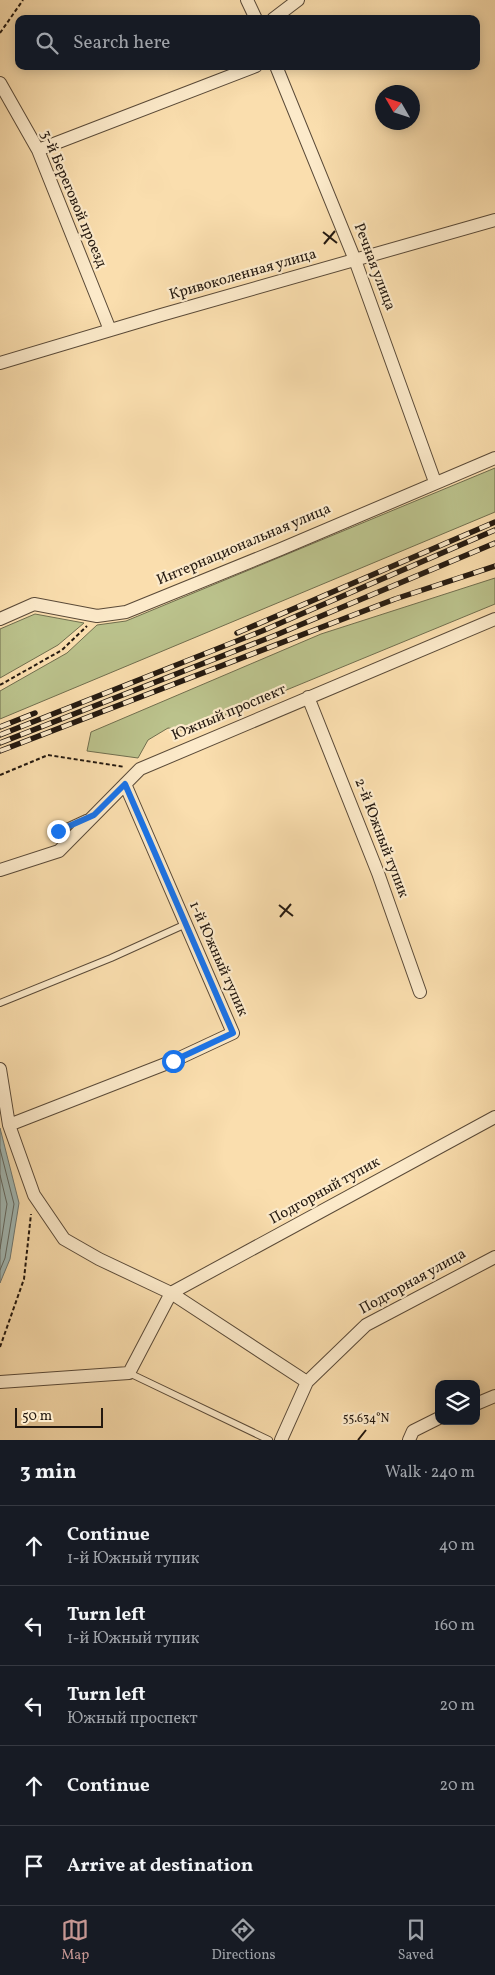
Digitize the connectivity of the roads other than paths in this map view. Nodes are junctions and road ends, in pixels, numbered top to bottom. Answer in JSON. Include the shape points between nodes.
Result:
{"nodes":[{"id":1,"x":247,"y":0,"type":"edge"},
{"id":2,"x":298,"y":0,"type":"edge"},
{"id":3,"x":254,"y":15,"type":"edge"},
{"id":4,"x":278,"y":15,"type":"edge"},
{"id":5,"x":246,"y":70,"type":"edge"},
{"id":6,"x":278,"y":70,"type":"edge"},
{"id":7,"x":0,"y":84,"type":"edge"},
{"id":8,"x":38,"y":150,"type":"junction"},
{"id":9,"x":495,"y":220,"type":"edge"},
{"id":10,"x":355,"y":260,"type":"junction"},
{"id":11,"x":110,"y":330,"type":"junction"},
{"id":12,"x":0,"y":363,"type":"edge"},
{"id":13,"x":495,"y":458,"type":"edge"},
{"id":14,"x":434,"y":482,"type":"junction"},
{"id":15,"x":0,"y":618,"type":"edge"},
{"id":16,"x":494,"y":623,"type":"edge"},
{"id":17,"x":308,"y":697,"type":"junction"},
{"id":18,"x":125,"y":784,"type":"junction"},
{"id":19,"x":94,"y":815,"type":"junction"},
{"id":20,"x":58,"y":831,"type":"dead end"},
{"id":21,"x":0,"y":870,"type":"edge"},
{"id":22,"x":186,"y":924,"type":"junction"},
{"id":23,"x":420,"y":992,"type":"dead end"},
{"id":24,"x":0,"y":1003,"type":"edge"},
{"id":25,"x":0,"y":1070,"type":"edge"},
{"id":26,"x":495,"y":1117,"type":"edge"},
{"id":27,"x":8,"y":1125,"type":"junction"},
{"id":28,"x":495,"y":1257,"type":"edge"},
{"id":29,"x":171,"y":1293,"type":"junction"},
{"id":30,"x":129,"y":1374,"type":"junction"},
{"id":31,"x":0,"y":1382,"type":"edge"},
{"id":32,"x":307,"y":1382,"type":"junction"},
{"id":33,"x":495,"y":1396,"type":"edge"},
{"id":34,"x":480,"y":1402,"type":"edge"},
{"id":35,"x":435,"y":1420,"type":"edge"},
{"id":36,"x":269,"y":1440,"type":"edge"},
{"id":37,"x":281,"y":1440,"type":"edge"},
{"id":38,"x":409,"y":1440,"type":"edge"}],
"edges":[{"from":1,"to":3,"type":"street"},
{"from":2,"to":4,"type":"street"},
{"from":5,"to":8,"type":"street"},
{"from":6,"to":10,"type":"street","name":"Речная улица"},
{"from":7,"to":8,"type":"street","name":"3-й Береговой проезд"},
{"from":8,"to":11,"type":"street","name":"3-й Береговой проезд"},
{"from":9,"to":10,"type":"street","name":"Кривоколенная улица"},
{"from":10,"to":11,"type":"street","name":"Кривоколенная улица"},
{"from":10,"to":14,"type":"street","name":"Речная улица"},
{"from":11,"to":12,"type":"street","name":"Кривоколенная улица"},
{"from":13,"to":14,"type":"street","name":"Интернациональная улица"},
{"from":14,"to":15,"type":"street","name":"Интернациональная улица","via":[[126,612],[97,616],[34,604]]},
{"from":16,"to":17,"type":"street","name":"Южный проспект"},
{"from":17,"to":18,"type":"street","name":"Южный проспект","via":[[140,769]]},
{"from":17,"to":23,"type":"street","name":"2-й Южный тупик","via":[[378,873]]},
{"from":18,"to":19,"type":"street","name":"Южный проспект"},
{"from":18,"to":22,"type":"street","name":"1-й Южный тупик"},
{"from":19,"to":20,"type":"lane"},
{"from":19,"to":21,"type":"street","name":"Южный проспект","via":[[58,851]]},
{"from":22,"to":24,"type":"lane"},
{"from":22,"to":27,"type":"street","name":"1-й Южный тупик","via":[[233,1033],[173,1061]]},
{"from":25,"to":27,"type":"street"},
{"from":26,"to":29,"type":"street","name":"Подгорный тупик"},
{"from":27,"to":29,"type":"street","via":[[34,1195],[64,1239]]},
{"from":28,"to":32,"type":"street","name":"Подгорная улица","via":[[366,1325]]},
{"from":29,"to":30,"type":"street"},
{"from":29,"to":32,"type":"street"},
{"from":30,"to":31,"type":"street"},
{"from":30,"to":36,"type":"lane"},
{"from":32,"to":37,"type":"street"},
{"from":33,"to":34,"type":"street"},
{"from":35,"to":38,"type":"street","via":[[413,1431]]}]}
